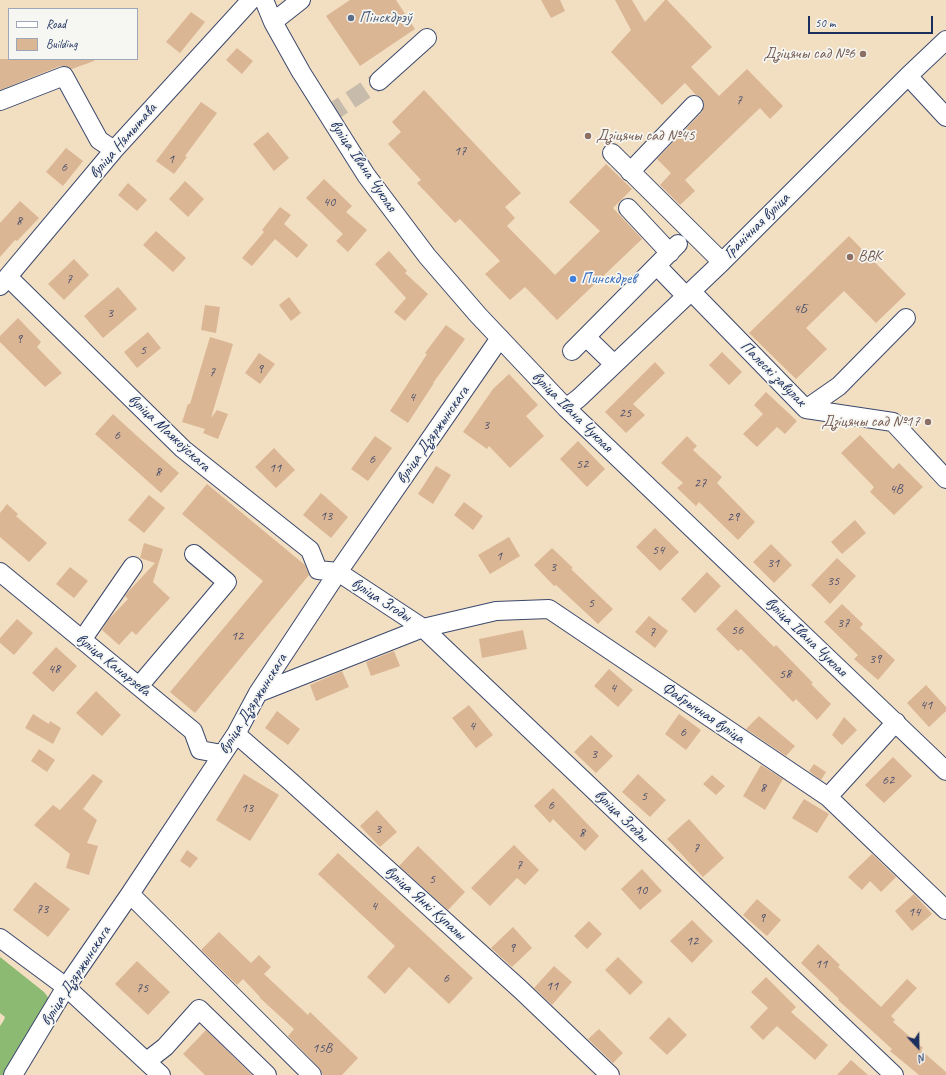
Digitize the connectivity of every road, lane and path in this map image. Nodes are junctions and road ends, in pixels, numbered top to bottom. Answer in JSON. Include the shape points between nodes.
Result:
{"nodes":[{"id":1,"x":251,"y":0,"type":"edge"},
{"id":2,"x":264,"y":0,"type":"edge"},
{"id":3,"x":301,"y":0,"type":"edge"},
{"id":4,"x":273,"y":22,"type":"junction"},
{"id":5,"x":427,"y":38,"type":"dead end"},
{"id":6,"x":946,"y":40,"type":"edge"},
{"id":7,"x":908,"y":76,"type":"junction"},
{"id":8,"x":379,"y":81,"type":"tunnel mouth"},
{"id":9,"x":0,"y":101,"type":"edge"},
{"id":10,"x":694,"y":106,"type":"dead end"},
{"id":11,"x":946,"y":117,"type":"edge"},
{"id":12,"x":114,"y":150,"type":"junction"},
{"id":13,"x":612,"y":153,"type":"dead end"},
{"id":14,"x":630,"y":172,"type":"junction"},
{"id":15,"x":628,"y":208,"type":"dead end"},
{"id":16,"x":722,"y":262,"type":"junction"},
{"id":17,"x":656,"y":266,"type":"junction"},
{"id":18,"x":4,"y":281,"type":"edge"},
{"id":19,"x":689,"y":293,"type":"junction"},
{"id":20,"x":906,"y":318,"type":"dead end"},
{"id":21,"x":586,"y":337,"type":"junction"},
{"id":22,"x":500,"y":338,"type":"junction"},
{"id":23,"x":572,"y":351,"type":"dead end"},
{"id":24,"x":614,"y":364,"type":"junction"},
{"id":25,"x":566,"y":408,"type":"junction"},
{"id":26,"x":806,"y":409,"type":"junction"},
{"id":27,"x":946,"y":478,"type":"edge"},
{"id":28,"x":194,"y":554,"type":"dead end"},
{"id":29,"x":133,"y":566,"type":"dead end"},
{"id":30,"x":0,"y":572,"type":"edge"},
{"id":31,"x":338,"y":572,"type":"junction"},
{"id":32,"x":423,"y":628,"type":"junction"},
{"id":33,"x":82,"y":640,"type":"junction"},
{"id":34,"x":139,"y":686,"type":"junction"},
{"id":35,"x":258,"y":693,"type":"junction"},
{"id":36,"x":896,"y":722,"type":"junction"},
{"id":37,"x":236,"y":734,"type":"junction"},
{"id":38,"x":222,"y":754,"type":"junction"},
{"id":39,"x":946,"y":771,"type":"edge"},
{"id":40,"x":828,"y":797,"type":"junction"},
{"id":41,"x":130,"y":894,"type":"junction"},
{"id":42,"x":946,"y":910,"type":"edge"},
{"id":43,"x":0,"y":938,"type":"edge"},
{"id":44,"x":66,"y":986,"type":"junction"},
{"id":45,"x":147,"y":1061,"type":"junction"},
{"id":46,"x":13,"y":1075,"type":"edge"},
{"id":47,"x":161,"y":1075,"type":"edge"},
{"id":48,"x":267,"y":1075,"type":"edge"},
{"id":49,"x":312,"y":1075,"type":"edge"},
{"id":50,"x":610,"y":1075,"type":"edge"},
{"id":51,"x":894,"y":1075,"type":"edge"}],
"edges":[{"from":1,"to":12,"type":"street","name":"вуліца Нямытава"},
{"from":2,"to":4,"type":"street","name":"вуліца Івана Чуклая"},
{"from":3,"to":4,"type":"street"},
{"from":4,"to":22,"type":"street","name":"вуліца Івана Чуклая","via":[[301,72],[366,175],[427,256]]},
{"from":5,"to":8,"type":"street"},
{"from":6,"to":7,"type":"street","name":"Гранічная вуліца"},
{"from":7,"to":11,"type":"street"},
{"from":7,"to":16,"type":"street","name":"Гранічная вуліца"},
{"from":9,"to":12,"type":"street","via":[[64,76],[100,140]]},
{"from":10,"to":14,"type":"street"},
{"from":12,"to":18,"type":"street","name":"вуліца Нямытава"},
{"from":13,"to":14,"type":"street"},
{"from":14,"to":16,"type":"street"},
{"from":15,"to":17,"type":"street","via":[[674,248]]},
{"from":16,"to":19,"type":"street","name":"Гранічная вуліца"},
{"from":17,"to":19,"type":"street","name":"Палескі завулак"},
{"from":17,"to":21,"type":"street"},
{"from":18,"to":31,"type":"street","name":"вуліца Маякоўскага","via":[[183,449],[310,550],[318,570]]},
{"from":19,"to":24,"type":"street","name":"Гранічная вуліца"},
{"from":19,"to":26,"type":"street","name":"Палескі завулак"},
{"from":20,"to":26,"type":"street","via":[[839,386]]},
{"from":21,"to":23,"type":"street"},
{"from":21,"to":24,"type":"street"},
{"from":22,"to":25,"type":"street","name":"вуліца Івана Чуклая"},
{"from":22,"to":31,"type":"street","name":"вуліца Дзяржынскага"},
{"from":24,"to":25,"type":"street","name":"Гранічная вуліца"},
{"from":25,"to":36,"type":"street","name":"вуліца Івана Чуклая"},
{"from":26,"to":27,"type":"street","name":"Палескі завулак","via":[[893,422]]},
{"from":28,"to":34,"type":"street","via":[[227,582]]},
{"from":29,"to":33,"type":"street"},
{"from":30,"to":33,"type":"street","name":"вуліца Канарэева"},
{"from":31,"to":32,"type":"street","name":"вуліца Згоды"},
{"from":31,"to":35,"type":"street","name":"вуліца Дзяржынскага"},
{"from":32,"to":35,"type":"street","name":"Фабрычная вуліца"},
{"from":32,"to":40,"type":"street","name":"Фабрычная вуліца","via":[[496,610],[549,609]]},
{"from":32,"to":51,"type":"street","name":"вуліца Згоды"},
{"from":33,"to":34,"type":"street","name":"вуліца Канарэева"},
{"from":34,"to":38,"type":"street","name":"вуліца Канарэева","via":[[193,731],[200,750]]},
{"from":35,"to":37,"type":"street","name":"вуліца Дзяржынскага"},
{"from":36,"to":39,"type":"street","name":"вуліца Івана Чуклая"},
{"from":36,"to":40,"type":"street"},
{"from":37,"to":38,"type":"street","name":"вуліца Дзяржынскага"},
{"from":37,"to":50,"type":"street","name":"вуліца Янкі Купалы","via":[[521,990]]},
{"from":38,"to":41,"type":"street","name":"вуліца Дзяржынскага"},
{"from":40,"to":42,"type":"street","name":"Фабрычная вуліца"},
{"from":41,"to":44,"type":"street","name":"вуліца Дзяржынскага"},
{"from":41,"to":49,"type":"street"},
{"from":43,"to":44,"type":"street"},
{"from":44,"to":45,"type":"street"},
{"from":44,"to":46,"type":"street","name":"вуліца Дзяржынскага"},
{"from":45,"to":47,"type":"street"},
{"from":45,"to":48,"type":"street","via":[[165,1047],[199,1008]]}]}
